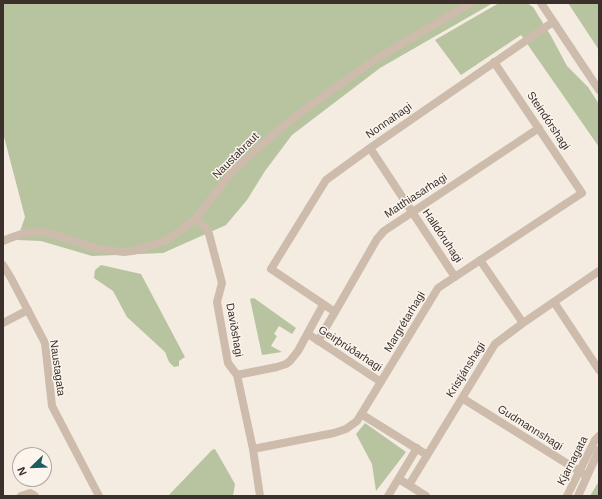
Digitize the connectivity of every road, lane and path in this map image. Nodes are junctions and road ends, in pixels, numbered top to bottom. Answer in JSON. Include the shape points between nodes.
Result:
{"nodes":[{"id":1,"x":471,"y":3,"type":"edge"},
{"id":2,"x":541,"y":3,"type":"edge"},
{"id":3,"x":553,"y":22,"type":"junction"},
{"id":4,"x":494,"y":62,"type":"junction"},
{"id":5,"x":599,"y":90,"type":"edge"},
{"id":6,"x":539,"y":128,"type":"junction"},
{"id":7,"x":370,"y":148,"type":"junction"},
{"id":8,"x":582,"y":193,"type":"joint"},
{"id":9,"x":412,"y":212,"type":"junction"},
{"id":10,"x":195,"y":219,"type":"junction"},
{"id":11,"x":3,"y":241,"type":"edge"},
{"id":12,"x":480,"y":260,"type":"junction"},
{"id":13,"x":3,"y":265,"type":"edge"},
{"id":14,"x":599,"y":271,"type":"edge"},
{"id":15,"x":455,"y":277,"type":"junction"},
{"id":16,"x":554,"y":302,"type":"junction"},
{"id":17,"x":323,"y":305,"type":"junction"},
{"id":18,"x":28,"y":310,"type":"junction"},
{"id":19,"x":334,"y":312,"type":"junction"},
{"id":20,"x":3,"y":323,"type":"edge"},
{"id":21,"x":523,"y":323,"type":"junction"},
{"id":22,"x":308,"y":334,"type":"junction"},
{"id":23,"x":318,"y":341,"type":"junction"},
{"id":24,"x":599,"y":370,"type":"edge"},
{"id":25,"x":238,"y":375,"type":"junction"},
{"id":26,"x":381,"y":382,"type":"junction"},
{"id":27,"x":462,"y":398,"type":"junction"},
{"id":28,"x":361,"y":414,"type":"junction"},
{"id":29,"x":599,"y":436,"type":"edge"},
{"id":30,"x":417,"y":448,"type":"junction"},
{"id":31,"x":252,"y":449,"type":"junction"},
{"id":32,"x":599,"y":450,"type":"edge"},
{"id":33,"x":427,"y":454,"type":"junction"},
{"id":34,"x":583,"y":474,"type":"junction"},
{"id":35,"x":399,"y":479,"type":"junction"},
{"id":36,"x":409,"y":485,"type":"junction"},
{"id":37,"x":21,"y":496,"type":"edge"},
{"id":38,"x":35,"y":496,"type":"edge"},
{"id":39,"x":99,"y":496,"type":"edge"},
{"id":40,"x":260,"y":496,"type":"edge"},
{"id":41,"x":388,"y":496,"type":"edge"},
{"id":42,"x":426,"y":496,"type":"edge"},
{"id":43,"x":567,"y":496,"type":"edge"},
{"id":44,"x":578,"y":496,"type":"edge"}],
"edges":[{"from":1,"to":10,"type":"street","name":"Naustabraut","via":[[376,60],[291,120],[233,171]]},
{"from":2,"to":3,"type":"street"},
{"from":3,"to":4,"type":"street","name":"Nonnahagi"},
{"from":3,"to":5,"type":"street"},
{"from":4,"to":6,"type":"street","name":"Steindórshagi"},
{"from":4,"to":7,"type":"street","name":"Nonnahagi"},
{"from":6,"to":8,"type":"street","name":"Steindórshagi"},
{"from":6,"to":9,"type":"street","name":"Matthiasarhagi"},
{"from":7,"to":9,"type":"street","name":"Halldóruhagi"},
{"from":7,"to":17,"type":"street","name":"Nonnahagi","via":[[326,180],[271,269]]},
{"from":8,"to":12,"type":"street","name":"Margrétarhagi"},
{"from":9,"to":15,"type":"street","name":"Halldóruhagi"},
{"from":9,"to":19,"type":"street","name":"Matthiasarhagi","via":[[380,235]]},
{"from":10,"to":11,"type":"street","name":"Naustabraut","via":[[167,240],[124,252],[99,249],[41,232],[26,233]]},
{"from":10,"to":25,"type":"street","name":"Daviðshagi","via":[[209,234],[222,284],[217,302],[228,363]]},
{"from":12,"to":15,"type":"street","name":"Margrétarhagi"},
{"from":12,"to":21,"type":"street","name":"Halldóruhagi"},
{"from":13,"to":18,"type":"street","name":"Naustagata"},
{"from":14,"to":16,"type":"street","name":"Kristjánshagi"},
{"from":15,"to":26,"type":"street","name":"Margrétarhagi","via":[[438,288]]},
{"from":16,"to":21,"type":"street","name":"Kristjánshagi"},
{"from":16,"to":24,"type":"street"},
{"from":17,"to":19,"type":"street"},
{"from":17,"to":22,"type":"street"},
{"from":18,"to":20,"type":"street"},
{"from":18,"to":39,"type":"street","name":"Naustagata","via":[[45,343],[52,406]]},
{"from":19,"to":23,"type":"street","name":"Matthiasarhagi"},
{"from":21,"to":27,"type":"street","name":"Kristjánshagi","via":[[495,344]]},
{"from":22,"to":23,"type":"street","name":"Geirþrúðarhagi"},
{"from":22,"to":25,"type":"street","via":[[296,355],[286,364]]},
{"from":23,"to":26,"type":"street","name":"Geirþrúðarhagi"},
{"from":25,"to":31,"type":"street","name":"Daviðshagi"},
{"from":26,"to":28,"type":"street","name":"Margrétarhagi"},
{"from":27,"to":33,"type":"street","name":"Kristjánshagi"},
{"from":27,"to":34,"type":"street","name":"Gudmannshagi"},
{"from":28,"to":30,"type":"street"},
{"from":28,"to":31,"type":"street","name":"Margrétarhagi","via":[[357,422],[334,433]]},
{"from":29,"to":34,"type":"street","name":"Kjarnagata","via":[[595,440]]},
{"from":30,"to":33,"type":"street"},
{"from":30,"to":35,"type":"street"},
{"from":31,"to":40,"type":"street","name":"Daviðshagi"},
{"from":32,"to":34,"type":"street","name":"Kjarnagata"},
{"from":33,"to":36,"type":"street","name":"Kristjánshagi"},
{"from":34,"to":43,"type":"street","name":"Kjarnagata"},
{"from":34,"to":44,"type":"street","name":"Kjarnagata"},
{"from":35,"to":36,"type":"street"},
{"from":35,"to":41,"type":"street"},
{"from":36,"to":42,"type":"street"},
{"from":37,"to":38,"type":"street","via":[[30,492]]}]}
